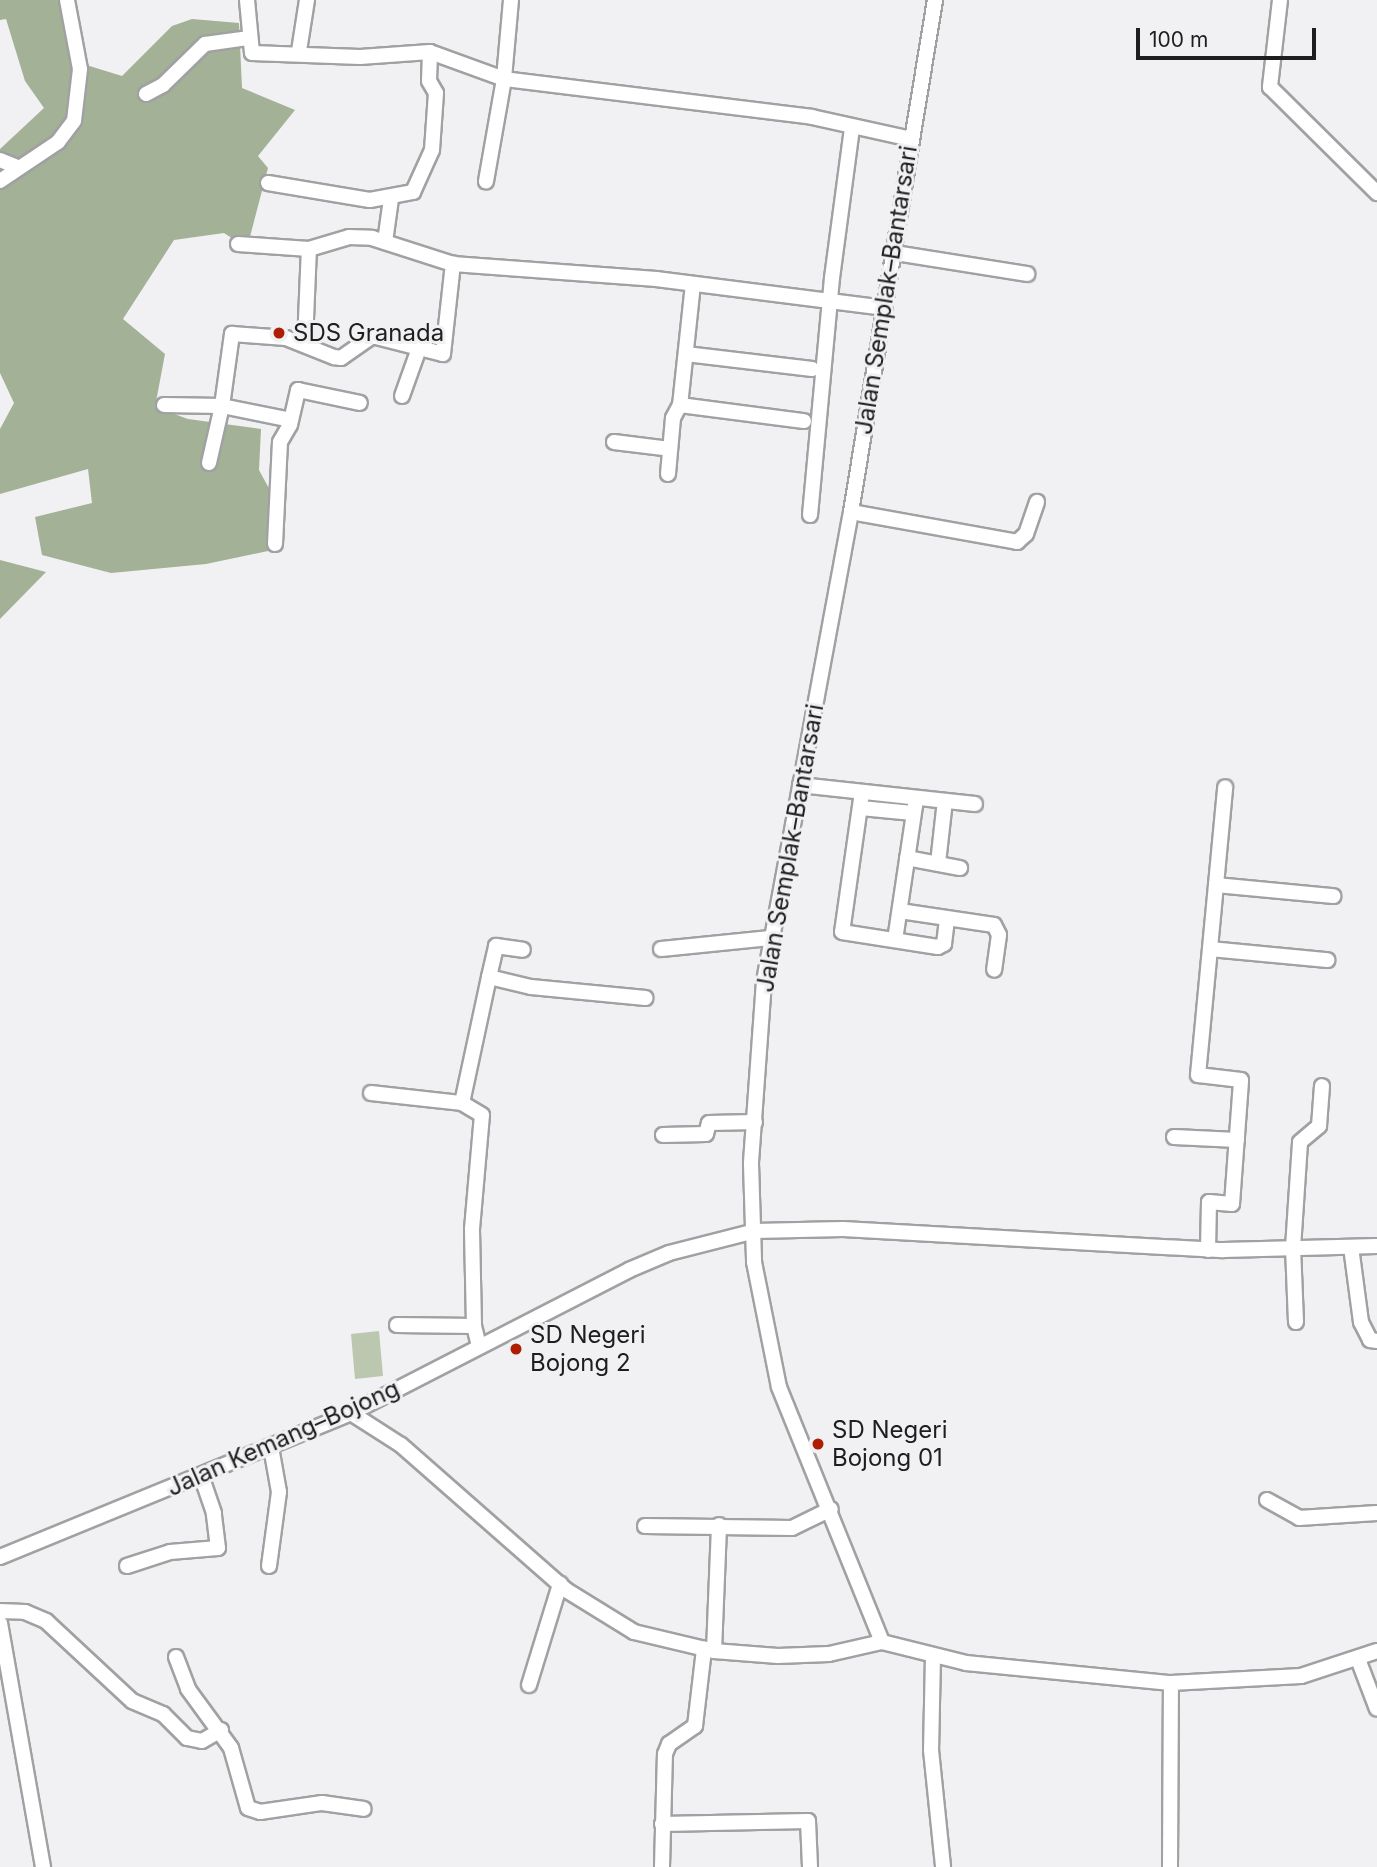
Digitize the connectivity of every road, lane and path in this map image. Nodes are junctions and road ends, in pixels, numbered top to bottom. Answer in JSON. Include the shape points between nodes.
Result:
{"nodes":[{"id":1,"x":67,"y":0,"type":"edge"},
{"id":2,"x":247,"y":0,"type":"edge"},
{"id":3,"x":307,"y":0,"type":"edge"},
{"id":4,"x":511,"y":0,"type":"edge"},
{"id":5,"x":935,"y":0,"type":"edge"},
{"id":6,"x":1280,"y":0,"type":"edge"},
{"id":7,"x":248,"y":38,"type":"junction"},
{"id":8,"x":299,"y":51,"type":"junction"},
{"id":9,"x":430,"y":52,"type":"junction"},
{"id":10,"x":504,"y":79,"type":"junction"},
{"id":11,"x":146,"y":94,"type":"dead end"},
{"id":12,"x":852,"y":129,"type":"junction"},
{"id":13,"x":911,"y":139,"type":"junction"},
{"id":14,"x":0,"y":160,"type":"edge"},
{"id":15,"x":17,"y":167,"type":"junction"},
{"id":16,"x":0,"y":181,"type":"edge"},
{"id":17,"x":486,"y":181,"type":"dead end"},
{"id":18,"x":268,"y":183,"type":"dead end"},
{"id":19,"x":1377,"y":194,"type":"edge"},
{"id":20,"x":391,"y":199,"type":"junction"},
{"id":21,"x":386,"y":243,"type":"junction"},
{"id":22,"x":238,"y":244,"type":"dead end"},
{"id":23,"x":309,"y":249,"type":"junction"},
{"id":24,"x":895,"y":253,"type":"junction"},
{"id":25,"x":453,"y":264,"type":"junction"},
{"id":26,"x":1027,"y":274,"type":"dead end"},
{"id":27,"x":693,"y":284,"type":"junction"},
{"id":28,"x":829,"y":301,"type":"junction"},
{"id":29,"x":885,"y":308,"type":"junction"},
{"id":30,"x":304,"y":342,"type":"junction"},
{"id":31,"x":418,"y":351,"type":"junction"},
{"id":32,"x":686,"y":354,"type":"junction"},
{"id":33,"x":812,"y":369,"type":"dead end"},
{"id":34,"x":402,"y":396,"type":"dead end"},
{"id":35,"x":360,"y":403,"type":"dead end"},
{"id":36,"x":164,"y":405,"type":"dead end"},
{"id":37,"x":680,"y":405,"type":"junction"},
{"id":38,"x":222,"y":406,"type":"junction"},
{"id":39,"x":291,"y":420,"type":"junction"},
{"id":40,"x":804,"y":421,"type":"dead end"},
{"id":41,"x":614,"y":442,"type":"dead end"},
{"id":42,"x":670,"y":449,"type":"junction"},
{"id":43,"x":209,"y":463,"type":"dead end"},
{"id":44,"x":668,"y":474,"type":"dead end"},
{"id":45,"x":1037,"y":502,"type":"dead end"},
{"id":46,"x":851,"y":512,"type":"junction"},
{"id":47,"x":810,"y":515,"type":"dead end"},
{"id":48,"x":275,"y":544,"type":"dead end"},
{"id":49,"x":800,"y":785,"type":"junction"},
{"id":50,"x":1225,"y":787,"type":"dead end"},
{"id":51,"x":862,"y":792,"type":"junction"},
{"id":52,"x":945,"y":801,"type":"junction"},
{"id":53,"x":975,"y":804,"type":"dead end"},
{"id":54,"x":915,"y":806,"type":"junction"},
{"id":55,"x":861,"y":807,"type":"junction"},
{"id":56,"x":907,"y":858,"type":"junction"},
{"id":57,"x":938,"y":863,"type":"junction"},
{"id":58,"x":960,"y":868,"type":"dead end"},
{"id":59,"x":1216,"y":885,"type":"junction"},
{"id":60,"x":1333,"y":895,"type":"dead end"},
{"id":61,"x":900,"y":911,"type":"junction"},
{"id":62,"x":947,"y":920,"type":"junction"},
{"id":63,"x":770,"y":938,"type":"junction"},
{"id":64,"x":895,"y":940,"type":"junction"},
{"id":65,"x":661,"y":949,"type":"dead end"},
{"id":66,"x":1210,"y":949,"type":"junction"},
{"id":67,"x":523,"y":950,"type":"dead end"},
{"id":68,"x":1327,"y":960,"type":"dead end"},
{"id":69,"x":994,"y":970,"type":"dead end"},
{"id":70,"x":489,"y":977,"type":"junction"},
{"id":71,"x":645,"y":998,"type":"dead end"},
{"id":72,"x":1322,"y":1086,"type":"dead end"},
{"id":73,"x":370,"y":1093,"type":"dead end"},
{"id":74,"x":462,"y":1103,"type":"junction"},
{"id":75,"x":755,"y":1122,"type":"junction"},
{"id":76,"x":663,"y":1135,"type":"dead end"},
{"id":77,"x":1174,"y":1137,"type":"dead end"},
{"id":78,"x":1237,"y":1140,"type":"junction"},
{"id":79,"x":755,"y":1231,"type":"junction"},
{"id":80,"x":1377,"y":1246,"type":"edge"},
{"id":81,"x":1352,"y":1247,"type":"junction"},
{"id":82,"x":1293,"y":1248,"type":"junction"},
{"id":83,"x":1208,"y":1250,"type":"junction"},
{"id":84,"x":1296,"y":1322,"type":"dead end"},
{"id":85,"x":397,"y":1325,"type":"dead end"},
{"id":86,"x":474,"y":1326,"type":"junction"},
{"id":87,"x":1377,"y":1341,"type":"edge"},
{"id":88,"x":479,"y":1346,"type":"junction"},
{"id":89,"x":351,"y":1413,"type":"junction"},
{"id":90,"x":271,"y":1447,"type":"junction"},
{"id":91,"x":201,"y":1476,"type":"junction"},
{"id":92,"x":1267,"y":1500,"type":"dead end"},
{"id":93,"x":831,"y":1509,"type":"junction"},
{"id":94,"x":1377,"y":1513,"type":"edge"},
{"id":95,"x":719,"y":1525,"type":"junction"},
{"id":96,"x":645,"y":1526,"type":"dead end"},
{"id":97,"x":0,"y":1557,"type":"edge"},
{"id":98,"x":127,"y":1566,"type":"dead end"},
{"id":99,"x":269,"y":1566,"type":"dead end"},
{"id":100,"x":560,"y":1584,"type":"junction"},
{"id":101,"x":0,"y":1611,"type":"edge"},
{"id":102,"x":0,"y":1623,"type":"edge"},
{"id":103,"x":882,"y":1642,"type":"junction"},
{"id":104,"x":709,"y":1650,"type":"junction"},
{"id":105,"x":1377,"y":1651,"type":"edge"},
{"id":106,"x":933,"y":1656,"type":"junction"},
{"id":107,"x":176,"y":1657,"type":"dead end"},
{"id":108,"x":1358,"y":1659,"type":"junction"},
{"id":109,"x":1171,"y":1683,"type":"junction"},
{"id":110,"x":529,"y":1685,"type":"dead end"},
{"id":111,"x":1377,"y":1709,"type":"edge"},
{"id":112,"x":221,"y":1730,"type":"junction"},
{"id":113,"x":364,"y":1809,"type":"dead end"},
{"id":114,"x":662,"y":1824,"type":"junction"},
{"id":115,"x":43,"y":1867,"type":"edge"},
{"id":116,"x":662,"y":1867,"type":"edge"},
{"id":117,"x":810,"y":1867,"type":"edge"},
{"id":118,"x":943,"y":1867,"type":"edge"},
{"id":119,"x":1170,"y":1867,"type":"edge"}],
"edges":[{"from":1,"to":15,"type":"street","via":[[78,48],[79,106],[67,133]]},
{"from":2,"to":7,"type":"street"},
{"from":3,"to":8,"type":"street"},
{"from":4,"to":10,"type":"street"},
{"from":5,"to":13,"type":"street","name":"Jalan Semplak–Bantarsari"},
{"from":6,"to":19,"type":"street","via":[[1270,87]]},
{"from":7,"to":8,"type":"street","via":[[252,52]]},
{"from":7,"to":11,"type":"street","via":[[205,44],[163,85]]},
{"from":8,"to":9,"type":"street","via":[[360,57]]},
{"from":9,"to":10,"type":"street"},
{"from":9,"to":20,"type":"street","via":[[429,81],[436,93],[432,150],[418,187]]},
{"from":10,"to":12,"type":"street","via":[[812,117]]},
{"from":10,"to":17,"type":"street"},
{"from":12,"to":13,"type":"street"},
{"from":12,"to":28,"type":"street"},
{"from":13,"to":24,"type":"street","name":"Jalan Semplak–Bantarsari"},
{"from":14,"to":15,"type":"street"},
{"from":15,"to":16,"type":"street"},
{"from":18,"to":20,"type":"street","via":[[370,200]]},
{"from":20,"to":21,"type":"street"},
{"from":21,"to":23,"type":"street","via":[[349,237]]},
{"from":21,"to":25,"type":"street"},
{"from":22,"to":23,"type":"street"},
{"from":23,"to":30,"type":"street"},
{"from":24,"to":26,"type":"street"},
{"from":24,"to":29,"type":"street","name":"Jalan Semplak–Bantarsari"},
{"from":25,"to":27,"type":"street"},
{"from":25,"to":31,"type":"street","via":[[445,352]]},
{"from":27,"to":28,"type":"street"},
{"from":27,"to":32,"type":"street"},
{"from":28,"to":29,"type":"street"},
{"from":28,"to":47,"type":"street"},
{"from":29,"to":46,"type":"street","name":"Jalan Semplak–Bantarsari"},
{"from":30,"to":31,"type":"street","via":[[341,358],[372,336]]},
{"from":30,"to":38,"type":"street","via":[[232,334]]},
{"from":31,"to":34,"type":"street"},
{"from":32,"to":33,"type":"street"},
{"from":32,"to":37,"type":"street"},
{"from":35,"to":39,"type":"street","via":[[300,389]]},
{"from":36,"to":38,"type":"street"},
{"from":37,"to":40,"type":"street"},
{"from":37,"to":42,"type":"street","via":[[673,418]]},
{"from":38,"to":39,"type":"street"},
{"from":38,"to":43,"type":"street"},
{"from":39,"to":48,"type":"street","via":[[280,442]]},
{"from":41,"to":42,"type":"street"},
{"from":42,"to":44,"type":"street"},
{"from":45,"to":46,"type":"street","via":[[1026,534],[1017,542]]},
{"from":46,"to":49,"type":"street","name":"Jalan Semplak–Bantarsari"},
{"from":49,"to":51,"type":"street"},
{"from":49,"to":63,"type":"street","name":"Jalan Semplak–Bantarsari"},
{"from":50,"to":59,"type":"street"},
{"from":51,"to":54,"type":"street"},
{"from":51,"to":55,"type":"street"},
{"from":52,"to":53,"type":"street"},
{"from":52,"to":54,"type":"street"},
{"from":52,"to":57,"type":"street"},
{"from":54,"to":55,"type":"street"},
{"from":54,"to":56,"type":"street"},
{"from":55,"to":64,"type":"street","via":[[840,929]]},
{"from":56,"to":57,"type":"street"},
{"from":56,"to":61,"type":"street"},
{"from":57,"to":58,"type":"street"},
{"from":59,"to":60,"type":"street"},
{"from":59,"to":66,"type":"street"},
{"from":61,"to":62,"type":"street"},
{"from":61,"to":64,"type":"street"},
{"from":62,"to":64,"type":"street","via":[[942,947]]},
{"from":62,"to":69,"type":"street","via":[[999,930]]},
{"from":63,"to":65,"type":"street"},
{"from":63,"to":75,"type":"street","name":"Jalan Semplak–Bantarsari"},
{"from":66,"to":68,"type":"street"},
{"from":66,"to":78,"type":"street","via":[[1198,1075],[1241,1080]]},
{"from":67,"to":70,"type":"street","via":[[496,946]]},
{"from":70,"to":71,"type":"street","via":[[603,996]]},
{"from":70,"to":74,"type":"street"},
{"from":72,"to":82,"type":"street","via":[[1318,1126],[1301,1138]]},
{"from":73,"to":74,"type":"street"},
{"from":74,"to":86,"type":"street","via":[[482,1115],[472,1229]]},
{"from":75,"to":76,"type":"street","via":[[709,1123],[706,1134]]},
{"from":75,"to":79,"type":"street","name":"Jalan Semplak–Bantarsari"},
{"from":77,"to":78,"type":"street"},
{"from":78,"to":83,"type":"street","via":[[1232,1204],[1209,1202]]},
{"from":79,"to":83,"type":"street","name":"Jalan Kemang–Bojong","via":[[843,1229]]},
{"from":79,"to":88,"type":"street","name":"Jalan Kemang–Bojong","via":[[669,1253]]},
{"from":79,"to":93,"type":"street","name":"Jalan Semplak–Bantarsari","via":[[754,1262],[779,1387],[816,1483]]},
{"from":80,"to":81,"type":"street","name":"Jalan Kemang–Bojong"},
{"from":81,"to":82,"type":"street","name":"Jalan Kemang–Bojong"},
{"from":81,"to":87,"type":"street","via":[[1358,1311],[1368,1337]]},
{"from":82,"to":83,"type":"street","name":"Jalan Kemang–Bojong"},
{"from":82,"to":84,"type":"street"},
{"from":85,"to":86,"type":"street"},
{"from":86,"to":88,"type":"street"},
{"from":88,"to":89,"type":"street","name":"Jalan Kemang–Bojong"},
{"from":89,"to":90,"type":"street","name":"Jalan Kemang–Bojong"},
{"from":89,"to":100,"type":"street","via":[[401,1445]]},
{"from":90,"to":91,"type":"street","name":"Jalan Kemang–Bojong"},
{"from":90,"to":99,"type":"street","via":[[279,1492]]},
{"from":91,"to":97,"type":"street","name":"Jalan Kemang–Bojong"},
{"from":91,"to":98,"type":"street","via":[[214,1513],[218,1548],[170,1552]]},
{"from":92,"to":94,"type":"street","via":[[1299,1518]]},
{"from":93,"to":95,"type":"street","via":[[792,1528]]},
{"from":93,"to":103,"type":"street","name":"Jalan Semplak–Bantarsari"},
{"from":95,"to":96,"type":"street"},
{"from":95,"to":104,"type":"street"},
{"from":100,"to":104,"type":"street","via":[[634,1632]]},
{"from":100,"to":110,"type":"street"},
{"from":101,"to":112,"type":"street","via":[[25,1612],[46,1621],[132,1701],[163,1714],[187,1738],[202,1741]]},
{"from":102,"to":115,"type":"street"},
{"from":103,"to":104,"type":"street","via":[[803,1656]]},
{"from":103,"to":106,"type":"street"},
{"from":104,"to":114,"type":"street","via":[[696,1723],[669,1744],[665,1754]]},
{"from":105,"to":108,"type":"street"},
{"from":106,"to":109,"type":"street"},
{"from":106,"to":118,"type":"street","via":[[931,1750]]},
{"from":107,"to":112,"type":"street","via":[[205,1718]]},
{"from":108,"to":109,"type":"street","via":[[1288,1678]]},
{"from":108,"to":111,"type":"street"},
{"from":109,"to":119,"type":"street"},
{"from":112,"to":113,"type":"street","via":[[248,1808],[260,1812],[322,1803]]},
{"from":114,"to":116,"type":"street"},
{"from":114,"to":117,"type":"street","via":[[808,1821]]}]}
